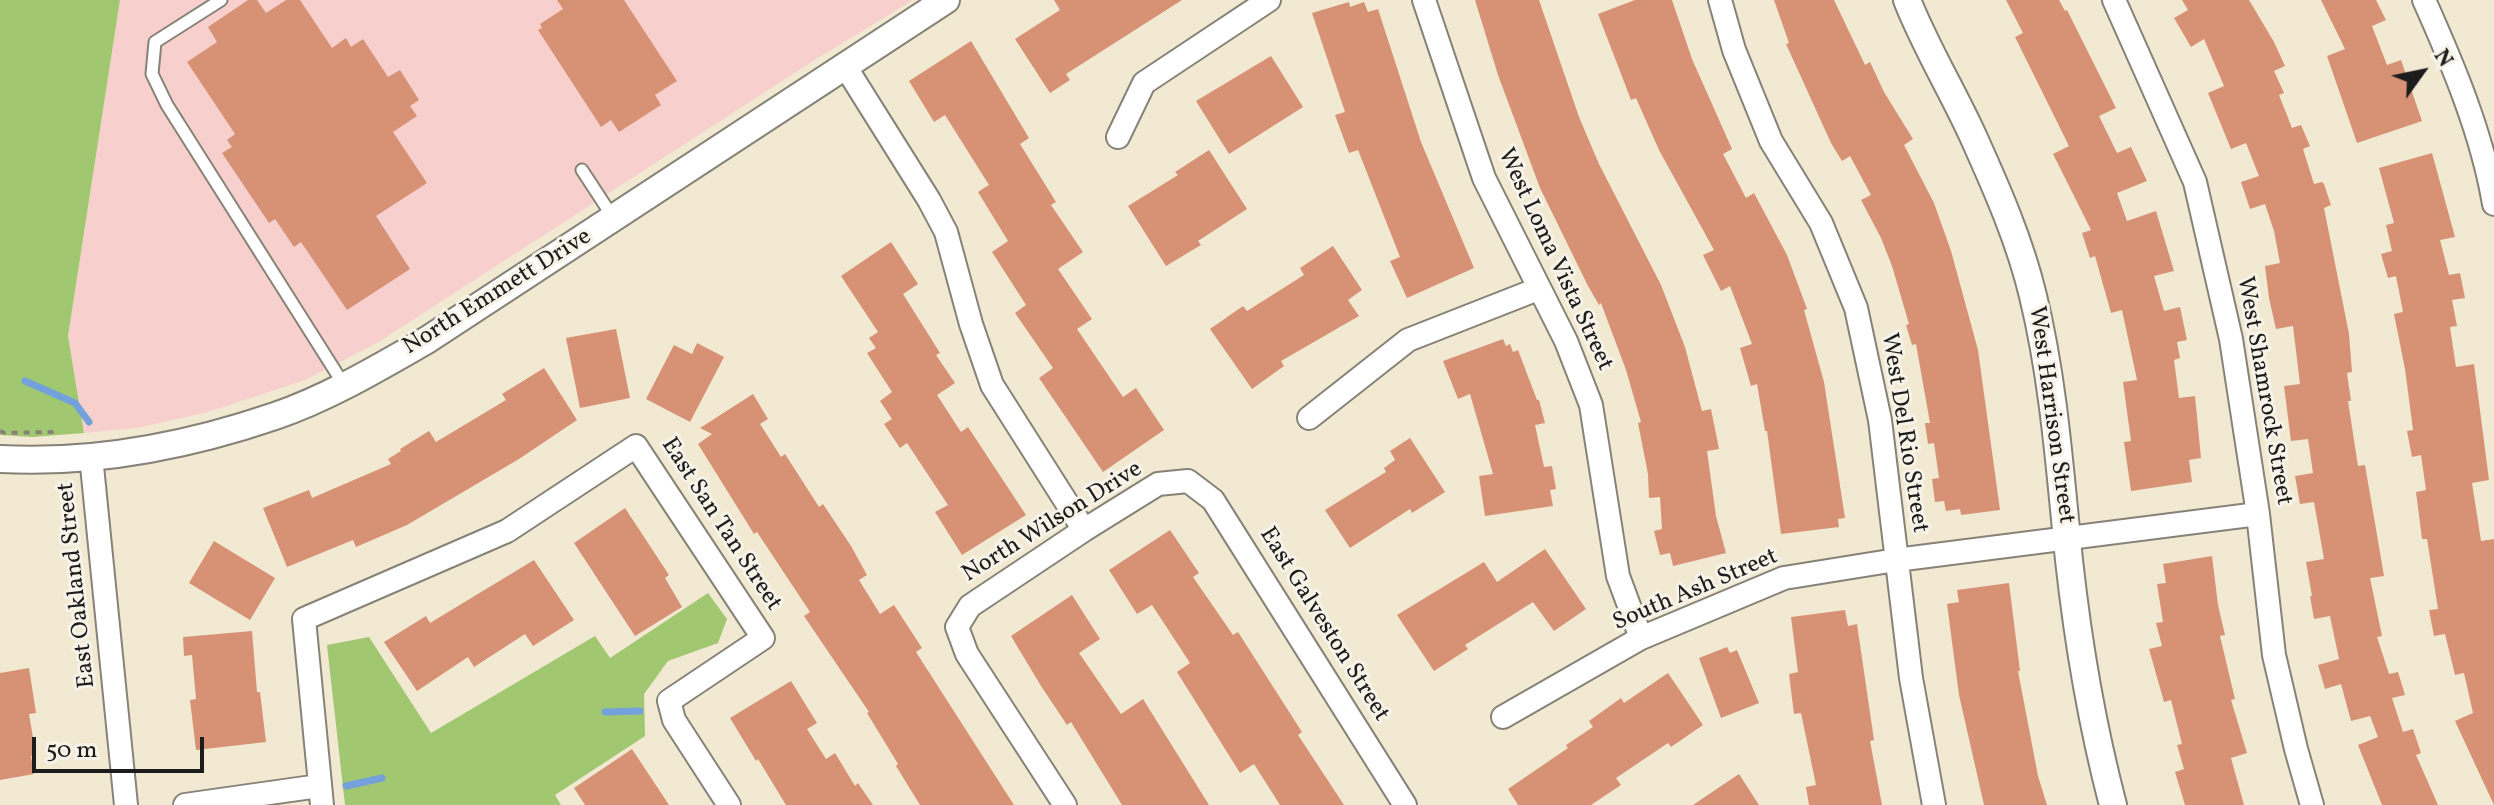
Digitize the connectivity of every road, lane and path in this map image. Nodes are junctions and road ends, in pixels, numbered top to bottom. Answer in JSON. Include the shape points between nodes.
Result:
{"nodes":[{"id":1,"x":221,"y":0,"type":"edge"},
{"id":2,"x":946,"y":0,"type":"edge"},
{"id":3,"x":1269,"y":0,"type":"edge"},
{"id":4,"x":1424,"y":0,"type":"edge"},
{"id":5,"x":1720,"y":0,"type":"edge"},
{"id":6,"x":1907,"y":0,"type":"edge"},
{"id":7,"x":2114,"y":0,"type":"edge"},
{"id":8,"x":2424,"y":0,"type":"edge"},
{"id":9,"x":845,"y":66,"type":"junction"},
{"id":10,"x":1118,"y":137,"type":"dead end"},
{"id":11,"x":582,"y":170,"type":"dead end"},
{"id":12,"x":2494,"y":204,"type":"edge"},
{"id":13,"x":614,"y":220,"type":"junction"},
{"id":14,"x":1538,"y":289,"type":"junction"},
{"id":15,"x":344,"y":385,"type":"junction"},
{"id":16,"x":1309,"y":418,"type":"dead end"},
{"id":17,"x":91,"y":456,"type":"junction"},
{"id":18,"x":0,"y":459,"type":"edge"},
{"id":19,"x":1188,"y":481,"type":"joint"},
{"id":20,"x":2258,"y":514,"type":"junction"},
{"id":21,"x":1084,"y":530,"type":"junction"},
{"id":22,"x":2067,"y":540,"type":"junction"},
{"id":23,"x":1896,"y":560,"type":"junction"},
{"id":24,"x":1641,"y":638,"type":"junction"},
{"id":25,"x":1503,"y":717,"type":"dead end"},
{"id":26,"x":321,"y":795,"type":"edge"},
{"id":27,"x":126,"y":805,"type":"edge"},
{"id":28,"x":185,"y":805,"type":"edge"},
{"id":29,"x":729,"y":805,"type":"edge"},
{"id":30,"x":1065,"y":805,"type":"edge"},
{"id":31,"x":1405,"y":805,"type":"edge"},
{"id":32,"x":1934,"y":805,"type":"edge"},
{"id":33,"x":2113,"y":805,"type":"edge"},
{"id":34,"x":2312,"y":805,"type":"edge"}],
"edges":[{"from":1,"to":15,"type":"lane","via":[[155,42],[152,74],[183,133]]},
{"from":2,"to":9,"type":"street","name":"North Emmett Drive"},
{"from":3,"to":10,"type":"street","via":[[1144,83]]},
{"from":4,"to":14,"type":"street","name":"West Loma Vista Street","via":[[1484,178]]},
{"from":5,"to":23,"type":"street","name":"West Del Rio Street","via":[[1771,141],[1821,223],[1856,308],[1880,420]]},
{"from":6,"to":22,"type":"street","name":"West Harrison Street","via":[[1923,42],[1973,135],[2033,294]]},
{"from":7,"to":20,"type":"street","name":"West Shamrock Street","via":[[2195,182],[2231,339]]},
{"from":8,"to":12,"type":"street","via":[[2456,72]]},
{"from":9,"to":13,"type":"street","name":"North Emmett Drive"},
{"from":9,"to":21,"type":"street","via":[[946,232],[992,385]]},
{"from":11,"to":13,"type":"lane"},
{"from":13,"to":15,"type":"street","name":"North Emmett Drive","via":[[427,340]]},
{"from":14,"to":16,"type":"street","via":[[1408,340]]},
{"from":14,"to":24,"type":"street","name":"West Loma Vista Street","via":[[1591,405],[1618,576]]},
{"from":15,"to":17,"type":"street","name":"North Emmett Drive","via":[[277,416],[126,454]]},
{"from":17,"to":18,"type":"street","name":"North Emmett Drive"},
{"from":17,"to":27,"type":"street","name":"East Oakland Street"},
{"from":19,"to":21,"type":"street","name":"North Wilson Drive","via":[[1158,484]]},
{"from":19,"to":31,"type":"street","name":"East Galveston Street","via":[[1213,500]]},
{"from":20,"to":22,"type":"street","name":"South Ash Street"},
{"from":20,"to":34,"type":"street","name":"West Shamrock Street","via":[[2274,655]]},
{"from":21,"to":30,"type":"street","name":"North Wilson Drive","via":[[970,606],[957,627],[967,654]]},
{"from":22,"to":23,"type":"street","name":"South Ash Street"},
{"from":22,"to":33,"type":"street","name":"West Harrison Street","via":[[2090,703]]},
{"from":23,"to":24,"type":"street","name":"South Ash Street","via":[[1784,578]]},
{"from":23,"to":32,"type":"street","name":"West Del Rio Street"},
{"from":24,"to":25,"type":"street","name":"South Ash Street"},
{"from":26,"to":28,"type":"street"},
{"from":26,"to":29,"type":"street","name":"East San Tan Street","via":[[304,619],[507,531],[636,446],[763,638],[669,701],[674,720]]}]}
